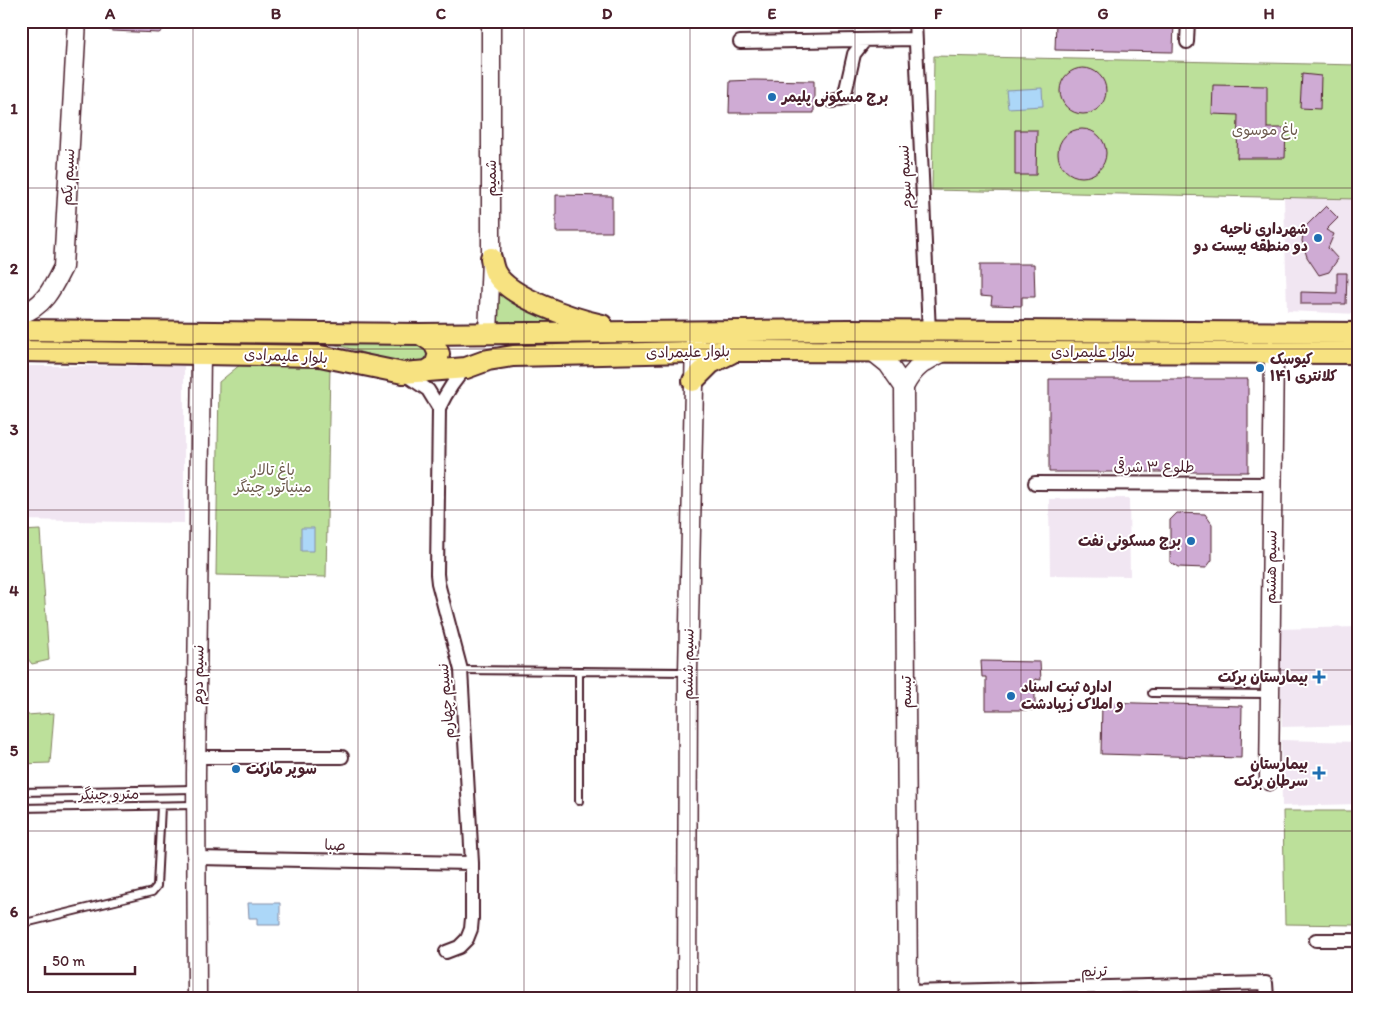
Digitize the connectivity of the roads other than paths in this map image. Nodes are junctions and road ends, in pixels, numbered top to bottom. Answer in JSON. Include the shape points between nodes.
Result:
{"nodes":[{"id":1,"x":77,"y":21,"type":"edge"},
{"id":2,"x":491,"y":21,"type":"edge"},
{"id":3,"x":915,"y":21,"type":"edge"},
{"id":4,"x":1188,"y":21,"type":"edge"},
{"id":5,"x":865,"y":40,"type":"junction"},
{"id":6,"x":915,"y":40,"type":"junction"},
{"id":7,"x":740,"y":42,"type":"dead end"},
{"id":8,"x":1187,"y":42,"type":"dead end"},
{"id":9,"x":832,"y":101,"type":"dead end"},
{"id":10,"x":491,"y":258,"type":"junction"},
{"id":11,"x":21,"y":314,"type":"edge"},
{"id":12,"x":21,"y":330,"type":"edge"},
{"id":13,"x":695,"y":331,"type":"junction"},
{"id":14,"x":630,"y":332,"type":"junction"},
{"id":15,"x":929,"y":332,"type":"junction"},
{"id":16,"x":1358,"y":333,"type":"edge"},
{"id":17,"x":420,"y":334,"type":"junction"},
{"id":18,"x":488,"y":334,"type":"junction"},
{"id":19,"x":21,"y":351,"type":"edge"},
{"id":20,"x":735,"y":351,"type":"junction"},
{"id":21,"x":202,"y":352,"type":"junction"},
{"id":22,"x":694,"y":352,"type":"junction"},
{"id":23,"x":873,"y":352,"type":"junction"},
{"id":24,"x":944,"y":352,"type":"junction"},
{"id":25,"x":1274,"y":352,"type":"junction"},
{"id":26,"x":1358,"y":353,"type":"edge"},
{"id":27,"x":466,"y":368,"type":"junction"},
{"id":28,"x":425,"y":372,"type":"junction"},
{"id":29,"x":403,"y":373,"type":"junction"},
{"id":30,"x":693,"y":381,"type":"junction"},
{"id":31,"x":904,"y":387,"type":"junction"},
{"id":32,"x":439,"y":408,"type":"junction"},
{"id":33,"x":1035,"y":483,"type":"dead end"},
{"id":34,"x":1272,"y":484,"type":"junction"},
{"id":35,"x":462,"y":670,"type":"junction"},
{"id":36,"x":579,"y":671,"type":"junction"},
{"id":37,"x":688,"y":672,"type":"junction"},
{"id":38,"x":1152,"y":693,"type":"dead end"},
{"id":39,"x":1269,"y":694,"type":"junction"},
{"id":40,"x":197,"y":756,"type":"junction"},
{"id":41,"x":342,"y":757,"type":"dead end"},
{"id":42,"x":1269,"y":781,"type":"dead end"},
{"id":43,"x":21,"y":792,"type":"edge"},
{"id":44,"x":197,"y":797,"type":"junction"},
{"id":45,"x":579,"y":801,"type":"dead end"},
{"id":46,"x":161,"y":806,"type":"junction"},
{"id":47,"x":21,"y":808,"type":"edge"},
{"id":48,"x":197,"y":858,"type":"junction"},
{"id":49,"x":472,"y":863,"type":"junction"},
{"id":50,"x":21,"y":924,"type":"edge"},
{"id":51,"x":1316,"y":940,"type":"dead end"},
{"id":52,"x":1358,"y":940,"type":"edge"},
{"id":53,"x":446,"y":952,"type":"dead end"},
{"id":54,"x":908,"y":995,"type":"edge"},
{"id":55,"x":198,"y":998,"type":"edge"},
{"id":56,"x":687,"y":998,"type":"edge"},
{"id":57,"x":1267,"y":998,"type":"edge"}],
"edges":[{"from":1,"to":11,"type":"street","name":"نسیم یکم","via":[[63,267],[42,303]]},
{"from":2,"to":10,"type":"street","name":"شمیم"},
{"from":3,"to":6,"type":"street","name":"نسیم سوم"},
{"from":4,"to":8,"type":"street"},
{"from":5,"to":6,"type":"street"},
{"from":5,"to":7,"type":"street"},
{"from":5,"to":9,"type":"street","via":[[854,54],[844,98]]},
{"from":6,"to":15,"type":"street","name":"نسیم سوم"},
{"from":10,"to":14,"type":"main road","via":[[496,274],[508,287],[542,306],[579,320]]},
{"from":10,"to":18,"type":"street","name":"شمیم"},
{"from":12,"to":17,"type":"main road","name":"بلوار علیمرادی"},
{"from":13,"to":14,"type":"main road","name":"بلوار علیمرادی"},
{"from":13,"to":15,"type":"main road","name":"بلوار علیمرادی"},
{"from":13,"to":22,"type":"street","name":"نسیم ششم"},
{"from":14,"to":18,"type":"main road","name":"بلوار علیمرادی"},
{"from":15,"to":16,"type":"main road","name":"بلوار علیمرادی"},
{"from":17,"to":18,"type":"main road","name":"بلوار علیمرادی"},
{"from":17,"to":28,"type":"main road","via":[[434,343],[439,354],[435,366]]},
{"from":19,"to":21,"type":"main road","name":"بلوار علیمرادی"},
{"from":20,"to":22,"type":"main road","name":"بلوار علیمرادی"},
{"from":20,"to":23,"type":"main road","name":"بلوار علیمرادی"},
{"from":20,"to":30,"type":"main road","via":[[711,363]]},
{"from":21,"to":29,"type":"main road","name":"بلوار علیمرادی","via":[[320,356]]},
{"from":21,"to":40,"type":"street","name":"نسیم دوم"},
{"from":22,"to":27,"type":"main road","name":"بلوار علیمرادی","via":[[513,356]]},
{"from":22,"to":30,"type":"street","name":"نسیم ششم"},
{"from":23,"to":24,"type":"main road","name":"بلوار علیمرادی"},
{"from":23,"to":31,"type":"street","via":[[888,364]]},
{"from":24,"to":25,"type":"main road","name":"بلوار علیمرادی"},
{"from":24,"to":31,"type":"street","via":[[918,366]]},
{"from":25,"to":26,"type":"main road","name":"بلوار علیمرادی"},
{"from":25,"to":34,"type":"street","name":"نسیم هشتم"},
{"from":27,"to":28,"type":"main road","name":"بلوار علیمرادی"},
{"from":27,"to":32,"type":"street","name":"نسیم چهارم","via":[[446,393]]},
{"from":28,"to":29,"type":"main road","name":"بلوار علیمرادی"},
{"from":29,"to":32,"type":"street","via":[[428,390]]},
{"from":30,"to":37,"type":"street","name":"نسیم ششم"},
{"from":31,"to":54,"type":"street","name":"تبسم"},
{"from":32,"to":35,"type":"street","name":"نسیم چهارم","via":[[438,583]]},
{"from":33,"to":34,"type":"street","name":"طلوع ۳ شرقی"},
{"from":34,"to":39,"type":"street","name":"نسیم هشتم"},
{"from":35,"to":36,"type":"lane"},
{"from":35,"to":49,"type":"street","name":"نسیم چهارم"},
{"from":36,"to":37,"type":"lane"},
{"from":36,"to":45,"type":"lane"},
{"from":37,"to":56,"type":"street","name":"نسیم ششم"},
{"from":38,"to":39,"type":"lane"},
{"from":39,"to":42,"type":"street","name":"نسیم هشتم"},
{"from":40,"to":41,"type":"street"},
{"from":40,"to":44,"type":"street","name":"نسیم دوم"},
{"from":43,"to":44,"type":"lane","name":"مترو چینگر"},
{"from":44,"to":46,"type":"lane","name":"مترو چینگر"},
{"from":44,"to":48,"type":"street","name":"نسیم دوم"},
{"from":46,"to":47,"type":"lane","name":"مترو چینگر"},
{"from":46,"to":50,"type":"lane","via":[[157,886],[152,892]]},
{"from":48,"to":49,"type":"street","name":"صبا"},
{"from":48,"to":55,"type":"street","name":"نسیم دوم"},
{"from":49,"to":53,"type":"street","name":"نسیم چهارم","via":[[471,929],[458,948]]},
{"from":51,"to":52,"type":"street"},
{"from":54,"to":57,"type":"street","name":"ترنم","via":[[1266,983]]}]}
